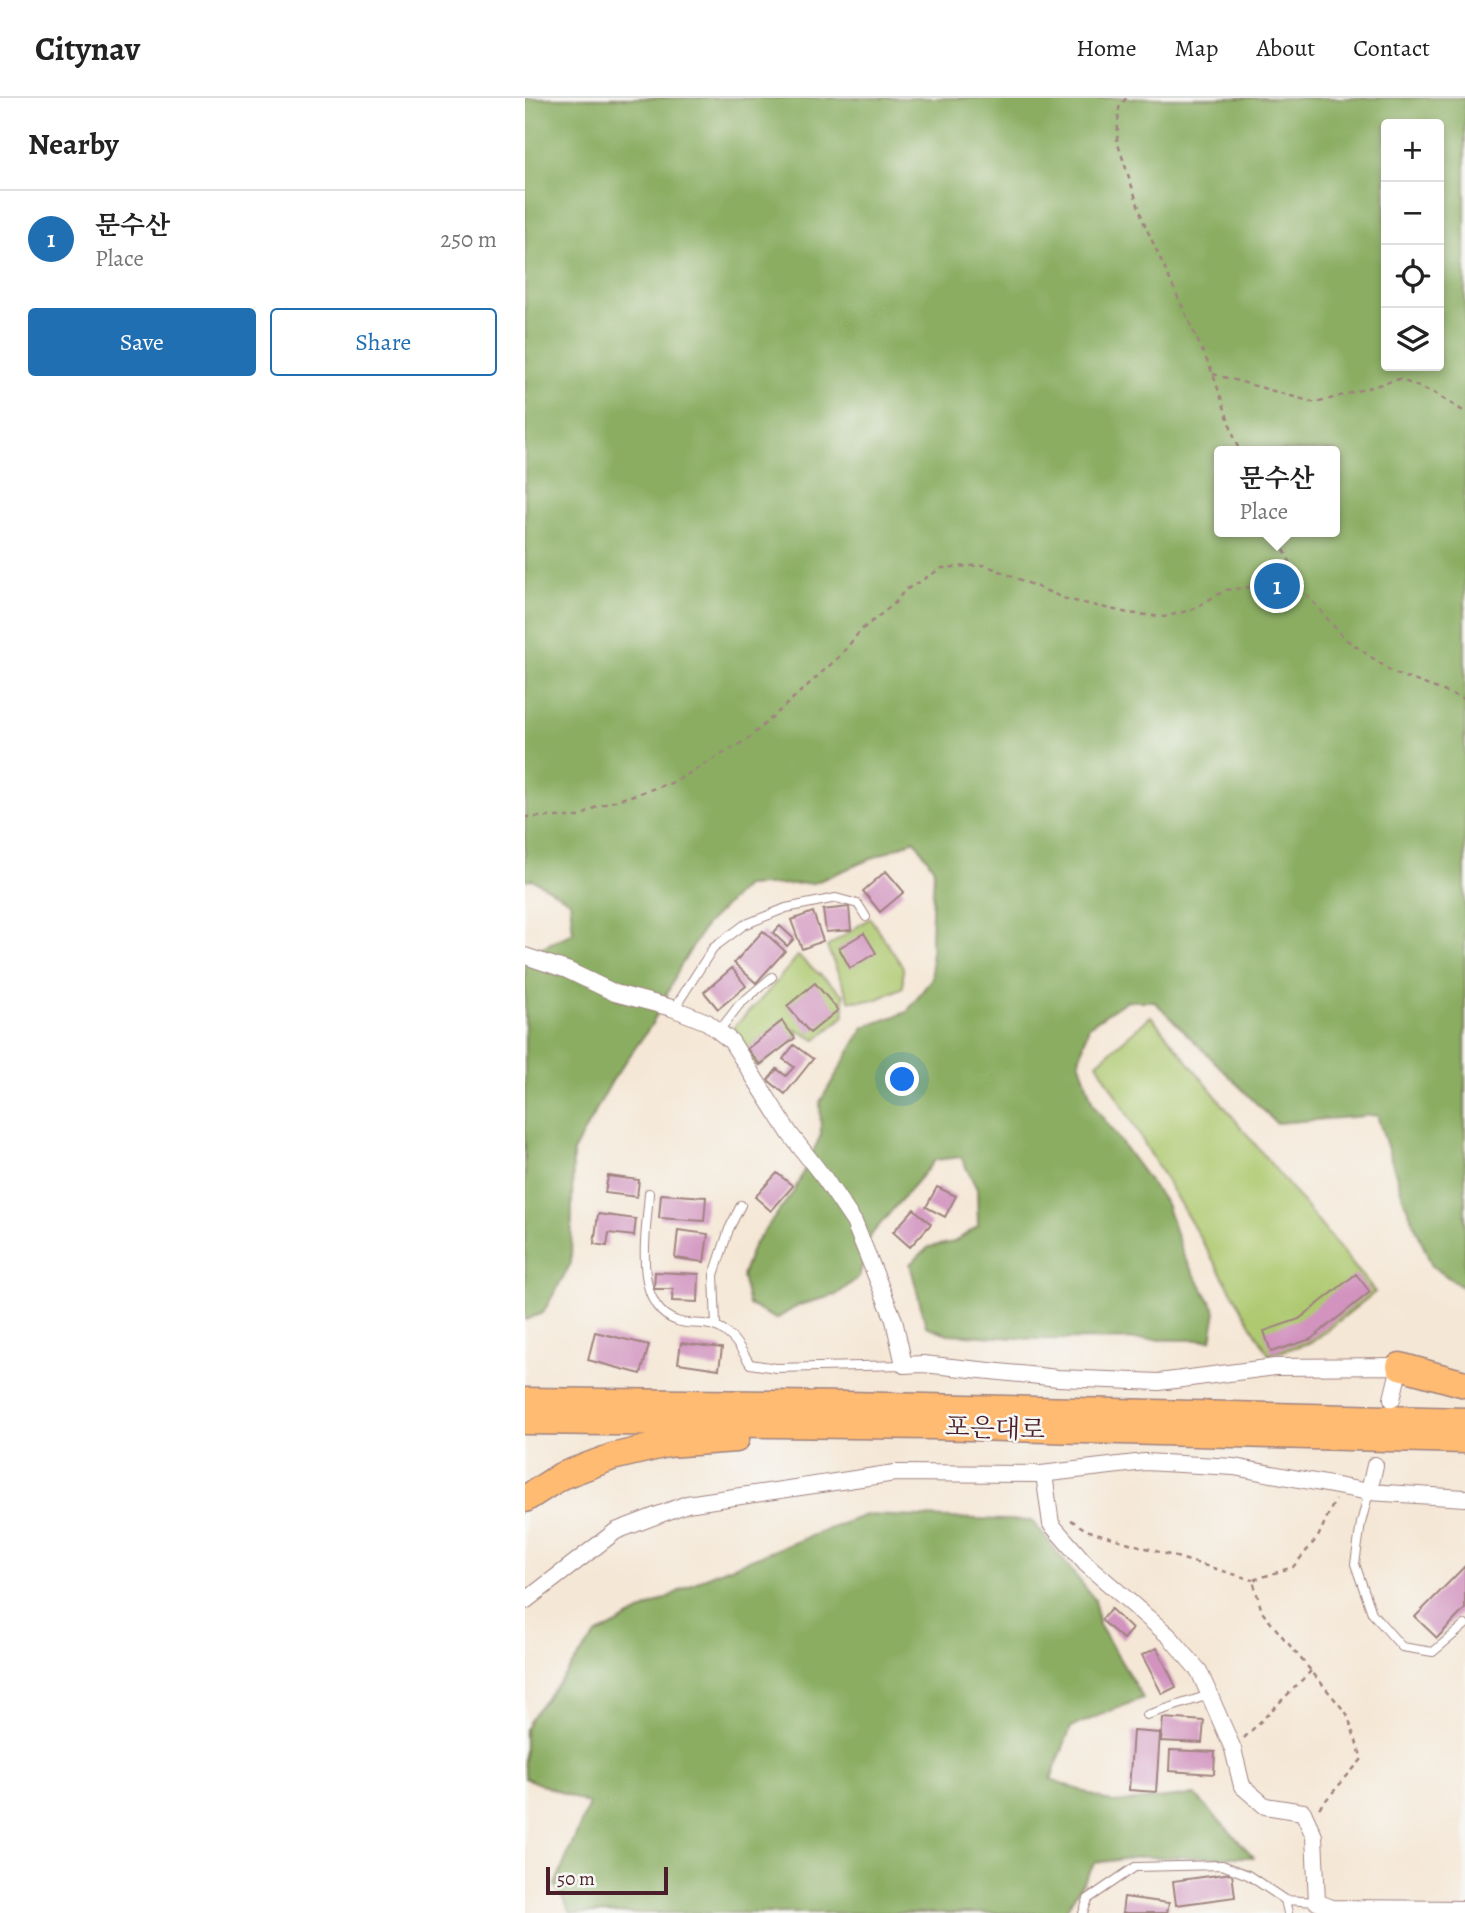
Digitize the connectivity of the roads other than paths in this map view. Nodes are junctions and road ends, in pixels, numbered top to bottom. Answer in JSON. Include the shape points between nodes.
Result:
{"nodes":[{"id":1,"x":866,"y":917,"type":"dead end"},
{"id":2,"x":525,"y":956,"type":"edge"},
{"id":3,"x":772,"y":977,"type":"dead end"},
{"id":4,"x":674,"y":1009,"type":"junction"},
{"id":5,"x":719,"y":1031,"type":"junction"},
{"id":6,"x":649,"y":1193,"type":"dead end"},
{"id":7,"x":741,"y":1205,"type":"dead end"},
{"id":8,"x":716,"y":1325,"type":"junction"},
{"id":9,"x":904,"y":1365,"type":"junction"},
{"id":10,"x":1400,"y":1366,"type":"junction"},
{"id":11,"x":1465,"y":1384,"type":"edge"},
{"id":12,"x":525,"y":1392,"type":"edge"},
{"id":13,"x":1392,"y":1399,"type":"dead end"},
{"id":14,"x":525,"y":1401,"type":"edge"},
{"id":15,"x":674,"y":1403,"type":"junction"},
{"id":16,"x":1465,"y":1420,"type":"edge"},
{"id":17,"x":525,"y":1421,"type":"edge"},
{"id":18,"x":932,"y":1426,"type":"junction"},
{"id":19,"x":1465,"y":1440,"type":"edge"},
{"id":20,"x":1375,"y":1465,"type":"dead end"},
{"id":21,"x":1044,"y":1474,"type":"junction"},
{"id":22,"x":1369,"y":1492,"type":"junction"},
{"id":23,"x":1465,"y":1498,"type":"edge"},
{"id":24,"x":525,"y":1499,"type":"edge"},
{"id":25,"x":525,"y":1601,"type":"edge"},
{"id":26,"x":1465,"y":1625,"type":"edge"},
{"id":27,"x":1209,"y":1695,"type":"junction"},
{"id":28,"x":1147,"y":1715,"type":"dead end"},
{"id":29,"x":1285,"y":1900,"type":"junction"},
{"id":30,"x":1317,"y":1902,"type":"junction"},
{"id":31,"x":1465,"y":1909,"type":"edge"},
{"id":32,"x":1083,"y":1913,"type":"edge"},
{"id":33,"x":1287,"y":1913,"type":"edge"}],
"edges":[{"from":1,"to":4,"type":"lane","via":[[858,904],[836,898],[786,908],[744,925],[713,948]]},
{"from":2,"to":4,"type":"street","via":[[615,993]]},
{"from":3,"to":5,"type":"lane","via":[[739,1004]]},
{"from":4,"to":5,"type":"street"},
{"from":5,"to":9,"type":"street","via":[[854,1223],[894,1320]]},
{"from":6,"to":8,"type":"lane","via":[[643,1251],[656,1309],[677,1321]]},
{"from":7,"to":8,"type":"lane","via":[[714,1275]]},
{"from":8,"to":9,"type":"lane","via":[[736,1340],[750,1364],[776,1368]]},
{"from":9,"to":10,"type":"street","via":[[1159,1382],[1275,1367]]},
{"from":10,"to":11,"type":"highway"},
{"from":10,"to":13,"type":"street"},
{"from":12,"to":15,"type":"highway"},
{"from":14,"to":15,"type":"highway","name":"포은대로"},
{"from":15,"to":16,"type":"highway","name":"포은대로"},
{"from":17,"to":18,"type":"highway","name":"포은대로"},
{"from":18,"to":19,"type":"highway","name":"포은대로"},
{"from":18,"to":24,"type":"highway","via":[[667,1444],[561,1476]]},
{"from":20,"to":22,"type":"street"},
{"from":21,"to":22,"type":"street","via":[[1145,1462],[1234,1467]]},
{"from":21,"to":25,"type":"street","via":[[895,1473],[687,1504],[616,1531]]},
{"from":21,"to":27,"type":"street","via":[[1051,1524],[1086,1564],[1170,1637],[1199,1671]]},
{"from":22,"to":23,"type":"street"},
{"from":22,"to":26,"type":"lane","via":[[1355,1564],[1372,1613],[1402,1647],[1433,1652]]},
{"from":27,"to":28,"type":"lane"},
{"from":27,"to":30,"type":"street","via":[[1233,1749],[1242,1786],[1265,1806],[1303,1812],[1314,1836]]},
{"from":29,"to":30,"type":"lane"},
{"from":29,"to":32,"type":"lane","via":[[1248,1875],[1222,1865],[1135,1867],[1088,1899]]},
{"from":29,"to":33,"type":"lane"},
{"from":30,"to":31,"type":"street","via":[[1332,1908]]}]}
